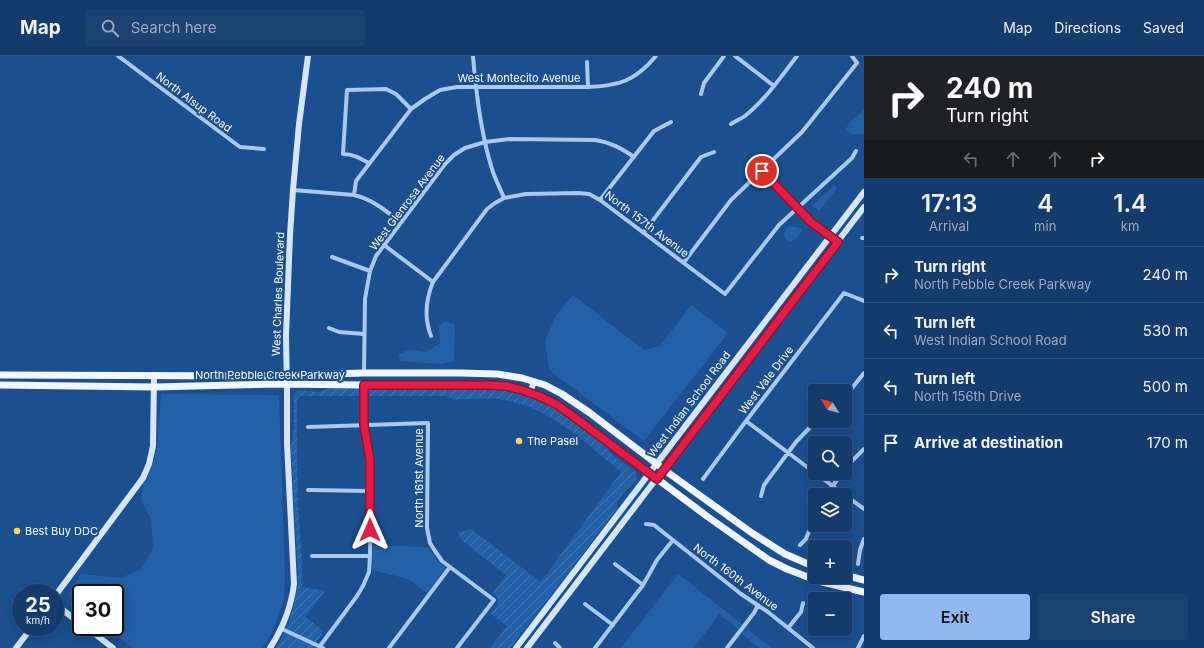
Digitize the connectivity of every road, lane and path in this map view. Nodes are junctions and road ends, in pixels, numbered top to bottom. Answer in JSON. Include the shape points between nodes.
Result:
{"nodes":[{"id":1,"x":118,"y":56,"type":"edge"},
{"id":2,"x":308,"y":56,"type":"edge"},
{"id":3,"x":473,"y":56,"type":"edge"},
{"id":4,"x":656,"y":56,"type":"edge"},
{"id":5,"x":724,"y":56,"type":"edge"},
{"id":6,"x":735,"y":56,"type":"edge"},
{"id":7,"x":797,"y":56,"type":"edge"},
{"id":8,"x":852,"y":56,"type":"edge"},
{"id":9,"x":587,"y":62,"type":"dead end"},
{"id":10,"x":774,"y":86,"type":"junction"},
{"id":11,"x":475,"y":87,"type":"junction"},
{"id":12,"x":588,"y":87,"type":"junction"},
{"id":13,"x":701,"y":94,"type":"dead end"},
{"id":14,"x":411,"y":109,"type":"junction"},
{"id":15,"x":671,"y":122,"type":"dead end"},
{"id":16,"x":731,"y":124,"type":"dead end"},
{"id":17,"x":485,"y":142,"type":"junction"},
{"id":18,"x":264,"y":149,"type":"dead end"},
{"id":19,"x":856,"y":151,"type":"dead end"},
{"id":20,"x":714,"y":152,"type":"dead end"},
{"id":21,"x":634,"y":157,"type":"junction"},
{"id":22,"x":369,"y":163,"type":"junction"},
{"id":23,"x":762,"y":171,"type":"junction"},
{"id":24,"x":293,"y":190,"type":"junction"},
{"id":25,"x":864,"y":192,"type":"edge"},
{"id":26,"x":354,"y":195,"type":"junction"},
{"id":27,"x":504,"y":198,"type":"junction"},
{"id":28,"x":600,"y":200,"type":"junction"},
{"id":29,"x":797,"y":208,"type":"junction"},
{"id":30,"x":864,"y":208,"type":"edge"},
{"id":31,"x":401,"y":222,"type":"junction"},
{"id":32,"x":644,"y":232,"type":"junction"},
{"id":33,"x":830,"y":237,"type":"junction"},
{"id":34,"x":838,"y":242,"type":"junction"},
{"id":35,"x":384,"y":245,"type":"junction"},
{"id":36,"x":332,"y":257,"type":"dead end"},
{"id":37,"x":684,"y":262,"type":"junction"},
{"id":38,"x":370,"y":271,"type":"junction"},
{"id":39,"x":432,"y":282,"type":"junction"},
{"id":40,"x":864,"y":301,"type":"edge"},
{"id":41,"x":329,"y":328,"type":"dead end"},
{"id":42,"x":364,"y":334,"type":"junction"},
{"id":43,"x":431,"y":336,"type":"dead end"},
{"id":44,"x":364,"y":373,"type":"junction"},
{"id":45,"x":864,"y":373,"type":"edge"},
{"id":46,"x":16,"y":375,"type":"junction"},
{"id":47,"x":154,"y":375,"type":"junction"},
{"id":48,"x":286,"y":375,"type":"junction"},
{"id":49,"x":0,"y":376,"type":"edge"},
{"id":50,"x":534,"y":382,"type":"junction"},
{"id":51,"x":0,"y":385,"type":"edge"},
{"id":52,"x":287,"y":385,"type":"junction"},
{"id":53,"x":364,"y":385,"type":"junction"},
{"id":54,"x":16,"y":386,"type":"junction"},
{"id":55,"x":154,"y":387,"type":"junction"},
{"id":56,"x":852,"y":388,"type":"edge"},
{"id":57,"x":530,"y":392,"type":"junction"},
{"id":58,"x":746,"y":421,"type":"junction"},
{"id":59,"x":364,"y":425,"type":"junction"},
{"id":60,"x":308,"y":427,"type":"dead end"},
{"id":61,"x":809,"y":428,"type":"edge"},
{"id":62,"x":864,"y":450,"type":"edge"},
{"id":63,"x":789,"y":453,"type":"junction"},
{"id":64,"x":852,"y":461,"type":"edge"},
{"id":65,"x":656,"y":464,"type":"junction"},
{"id":66,"x":808,"y":468,"type":"edge"},
{"id":67,"x":664,"y":470,"type":"junction"},
{"id":68,"x":649,"y":474,"type":"junction"},
{"id":69,"x":657,"y":479,"type":"junction"},
{"id":70,"x":703,"y":479,"type":"dead end"},
{"id":71,"x":825,"y":480,"type":"edge"},
{"id":72,"x":837,"y":480,"type":"edge"},
{"id":73,"x":833,"y":486,"type":"junction"},
{"id":74,"x":836,"y":488,"type":"edge"},
{"id":75,"x":308,"y":490,"type":"dead end"},
{"id":76,"x":370,"y":491,"type":"junction"},
{"id":77,"x":761,"y":496,"type":"dead end"},
{"id":78,"x":852,"y":500,"type":"edge"},
{"id":79,"x":864,"y":509,"type":"edge"},
{"id":80,"x":646,"y":524,"type":"dead end"},
{"id":81,"x":809,"y":532,"type":"edge"},
{"id":82,"x":864,"y":539,"type":"edge"},
{"id":83,"x":673,"y":540,"type":"junction"},
{"id":84,"x":800,"y":545,"type":"dead end"},
{"id":85,"x":312,"y":556,"type":"dead end"},
{"id":86,"x":370,"y":556,"type":"junction"},
{"id":87,"x":615,"y":564,"type":"dead end"},
{"id":88,"x":808,"y":564,"type":"edge"},
{"id":89,"x":858,"y":564,"type":"dead end"},
{"id":90,"x":450,"y":567,"type":"junction"},
{"id":91,"x":852,"y":577,"type":"edge"},
{"id":92,"x":864,"y":580,"type":"edge"},
{"id":93,"x":64,"y":584,"type":"edge"},
{"id":94,"x":643,"y":585,"type":"junction"},
{"id":95,"x":864,"y":592,"type":"edge"},
{"id":96,"x":803,"y":603,"type":"dead end"},
{"id":97,"x":585,"y":604,"type":"dead end"},
{"id":98,"x":758,"y":605,"type":"junction"},
{"id":99,"x":64,"y":611,"type":"edge"},
{"id":100,"x":72,"y":617,"type":"edge"},
{"id":101,"x":612,"y":625,"type":"junction"},
{"id":102,"x":788,"y":628,"type":"junction"},
{"id":103,"x":282,"y":629,"type":"junction"},
{"id":104,"x":25,"y":636,"type":"edge"},
{"id":105,"x":98,"y":636,"type":"edge"},
{"id":106,"x":864,"y":636,"type":"edge"},
{"id":107,"x":555,"y":644,"type":"dead end"},
{"id":108,"x":321,"y":647,"type":"edge"},
{"id":109,"x":16,"y":648,"type":"edge"},
{"id":110,"x":114,"y":648,"type":"edge"},
{"id":111,"x":270,"y":648,"type":"edge"},
{"id":112,"x":389,"y":648,"type":"edge"},
{"id":113,"x":457,"y":648,"type":"edge"},
{"id":114,"x":516,"y":648,"type":"edge"},
{"id":115,"x":527,"y":648,"type":"edge"},
{"id":116,"x":560,"y":648,"type":"edge"},
{"id":117,"x":595,"y":648,"type":"edge"},
{"id":118,"x":727,"y":648,"type":"edge"},
{"id":119,"x":813,"y":648,"type":"edge"},
{"id":120,"x":858,"y":648,"type":"edge"}],
"edges":[{"from":1,"to":18,"type":"street","name":"North Alsup Road","via":[[240,147]]},
{"from":2,"to":24,"type":"main road","name":"West Charles Boulevard"},
{"from":3,"to":11,"type":"street"},
{"from":4,"to":12,"type":"street","name":"West Montecito Avenue","via":[[641,72],[625,81],[608,86]]},
{"from":5,"to":13,"type":"street","via":[[704,83]]},
{"from":6,"to":10,"type":"street"},
{"from":7,"to":10,"type":"street"},
{"from":8,"to":23,"type":"street","via":[[857,63],[853,69],[802,132]]},
{"from":9,"to":12,"type":"street"},
{"from":10,"to":16,"type":"street","via":[[759,103]]},
{"from":11,"to":12,"type":"street","name":"West Montecito Avenue"},
{"from":11,"to":14,"type":"street","name":"West Montecito Avenue","via":[[440,90]]},
{"from":11,"to":17,"type":"street"},
{"from":14,"to":22,"type":"street","name":"West Montecito Avenue"},
{"from":14,"to":22,"type":"street","via":[[396,94],[386,89],[347,90],[343,154],[350,154]]},
{"from":15,"to":21,"type":"street","via":[[654,130]]},
{"from":17,"to":21,"type":"street","name":"West Glenrosa Avenue","via":[[510,139],[595,140],[614,144]]},
{"from":17,"to":27,"type":"street","via":[[492,170]]},
{"from":17,"to":31,"type":"street","name":"West Glenrosa Avenue","via":[[465,148],[454,155]]},
{"from":19,"to":29,"type":"street","via":[[852,158]]},
{"from":20,"to":32,"type":"street","via":[[701,157]]},
{"from":21,"to":28,"type":"street"},
{"from":22,"to":26,"type":"street","name":"West Montecito Avenue","via":[[356,181]]},
{"from":23,"to":29,"type":"street"},
{"from":23,"to":37,"type":"street","via":[[731,200]]},
{"from":24,"to":26,"type":"street"},
{"from":24,"to":48,"type":"main road","name":"West Charles Boulevard"},
{"from":25,"to":33,"type":"main road","name":"West Indian School Road"},
{"from":26,"to":31,"type":"street","via":[[371,201]]},
{"from":27,"to":28,"type":"street","name":"North 157th Avenue","via":[[526,194],[578,193],[589,194]]},
{"from":27,"to":39,"type":"street","via":[[487,209]]},
{"from":28,"to":32,"type":"street","name":"North 157th Avenue"},
{"from":29,"to":33,"type":"street"},
{"from":29,"to":37,"type":"street","name":"North 157th Avenue","via":[[779,225],[725,294]]},
{"from":30,"to":34,"type":"main road","name":"West Indian School Road"},
{"from":31,"to":35,"type":"street","name":"West Glenrosa Avenue"},
{"from":32,"to":37,"type":"street","name":"North 157th Avenue"},
{"from":33,"to":34,"type":"street"},
{"from":33,"to":65,"type":"main road","name":"West Indian School Road"},
{"from":34,"to":67,"type":"main road","name":"West Indian School Road"},
{"from":35,"to":38,"type":"street","name":"West Glenrosa Avenue"},
{"from":35,"to":39,"type":"street"},
{"from":36,"to":38,"type":"street"},
{"from":38,"to":42,"type":"street","name":"West Glenrosa Avenue","via":[[365,299]]},
{"from":39,"to":43,"type":"street","via":[[426,302],[427,326]]},
{"from":40,"to":58,"type":"street","name":"West Vale Drive","via":[[844,293]]},
{"from":41,"to":42,"type":"street","via":[[339,332]]},
{"from":42,"to":44,"type":"street","name":"West Glenrosa Avenue"},
{"from":44,"to":48,"type":"main road","name":"North Pebble Creek Parkway"},
{"from":44,"to":50,"type":"main road","name":"North Pebble Creek Parkway","via":[[490,373]]},
{"from":45,"to":56,"type":"street"},
{"from":46,"to":47,"type":"main road","name":"North Pebble Creek Parkway"},
{"from":46,"to":49,"type":"main road","name":"North Pebble Creek Parkway"},
{"from":46,"to":54,"type":"main road"},
{"from":47,"to":48,"type":"main road","name":"North Pebble Creek Parkway"},
{"from":47,"to":55,"type":"main road"},
{"from":48,"to":52,"type":"main road","name":"West Charles Boulevard"},
{"from":50,"to":57,"type":"main road"},
{"from":50,"to":65,"type":"main road","name":"North Pebble Creek Parkway","via":[[572,400]]},
{"from":51,"to":54,"type":"main road","name":"North Pebble Creek Parkway"},
{"from":52,"to":53,"type":"main road","name":"North Pebble Creek Parkway"},
{"from":52,"to":55,"type":"main road","name":"North Pebble Creek Parkway"},
{"from":52,"to":103,"type":"main road","name":"West Charles Boulevard","via":[[287,463],[294,584]]},
{"from":53,"to":57,"type":"main road","name":"North Pebble Creek Parkway","via":[[487,385],[506,386]]},
{"from":53,"to":59,"type":"street"},
{"from":54,"to":55,"type":"main road","name":"North Pebble Creek Parkway"},
{"from":55,"to":93,"type":"main road","via":[[153,446],[143,478]]},
{"from":57,"to":68,"type":"main road","name":"North Pebble Creek Parkway","via":[[568,412]]},
{"from":58,"to":63,"type":"street"},
{"from":58,"to":70,"type":"street","name":"West Vale Drive"},
{"from":59,"to":60,"type":"street","name":"North 161st Avenue"},
{"from":59,"to":76,"type":"street","via":[[370,460]]},
{"from":59,"to":90,"type":"street","name":"North 161st Avenue","via":[[428,423],[427,528],[430,543],[442,561]]},
{"from":61,"to":63,"type":"street"},
{"from":62,"to":64,"type":"street"},
{"from":63,"to":66,"type":"street"},
{"from":63,"to":77,"type":"street","via":[[764,485]]},
{"from":65,"to":67,"type":"main road","name":"North Pebble Creek Parkway"},
{"from":65,"to":68,"type":"main road","name":"West Indian School Road"},
{"from":67,"to":69,"type":"main road","name":"West Indian School Road"},
{"from":67,"to":88,"type":"main road","name":"North Pebble Creek Parkway","via":[[770,546]]},
{"from":68,"to":69,"type":"main road","name":"North Pebble Creek Parkway"},
{"from":68,"to":114,"type":"main road","name":"West Indian School Road"},
{"from":69,"to":95,"type":"main road","name":"North Pebble Creek Parkway","via":[[769,560],[818,581]]},
{"from":69,"to":115,"type":"main road","name":"West Indian School Road"},
{"from":71,"to":73,"type":"street"},
{"from":72,"to":73,"type":"street"},
{"from":73,"to":74,"type":"street"},
{"from":75,"to":76,"type":"street"},
{"from":76,"to":86,"type":"street"},
{"from":78,"to":79,"type":"street"},
{"from":80,"to":83,"type":"street","name":"North 160th Avenue","via":[[654,525]]},
{"from":81,"to":84,"type":"street"},
{"from":82,"to":89,"type":"street"},
{"from":83,"to":94,"type":"street","via":[[657,560]]},
{"from":83,"to":98,"type":"street","name":"North 160th Avenue"},
{"from":85,"to":86,"type":"street"},
{"from":86,"to":108,"type":"street","via":[[369,572],[364,586]]},
{"from":87,"to":94,"type":"street"},
{"from":90,"to":112,"type":"street"},
{"from":90,"to":113,"type":"street","name":"North 161st Avenue","via":[[494,600]]},
{"from":91,"to":92,"type":"main road"},
{"from":94,"to":101,"type":"street"},
{"from":96,"to":102,"type":"street","via":[[801,612]]},
{"from":97,"to":101,"type":"street"},
{"from":98,"to":102,"type":"street","name":"North 160th Avenue"},
{"from":98,"to":118,"type":"street"},
{"from":99,"to":100,"type":"main road"},
{"from":101,"to":117,"type":"street"},
{"from":102,"to":119,"type":"street","name":"North 160th Avenue"},
{"from":103,"to":108,"type":"street"},
{"from":103,"to":111,"type":"main road","name":"West Charles Boulevard"},
{"from":104,"to":109,"type":"main road"},
{"from":105,"to":110,"type":"main road"},
{"from":106,"to":120,"type":"street"},
{"from":107,"to":116,"type":"street"}]}
